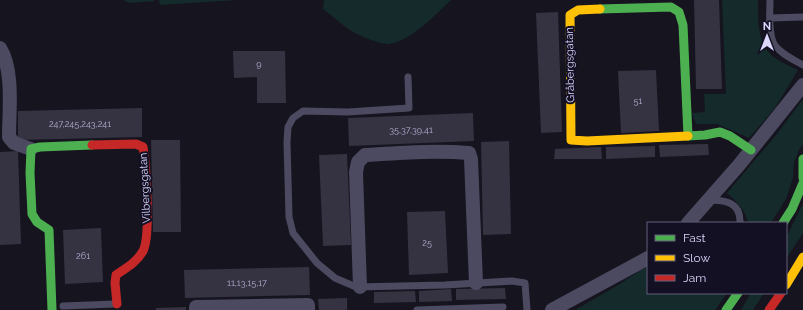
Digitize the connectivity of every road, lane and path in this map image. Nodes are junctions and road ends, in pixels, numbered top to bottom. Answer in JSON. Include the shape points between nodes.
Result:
{"nodes":[{"id":1,"x":770,"y":0,"type":"edge"},
{"id":2,"x":803,"y":17,"type":"edge"},
{"id":3,"x":770,"y":18,"type":"junction"},
{"id":4,"x":0,"y":48,"type":"edge"},
{"id":5,"x":803,"y":65,"type":"edge"},
{"id":6,"x":408,"y":77,"type":"dead end"},
{"id":7,"x":803,"y":85,"type":"edge"},
{"id":8,"x":688,"y":136,"type":"junction"},
{"id":9,"x":31,"y":149,"type":"junction"},
{"id":10,"x":751,"y":150,"type":"junction"},
{"id":11,"x":803,"y":159,"type":"edge"},
{"id":12,"x":803,"y":178,"type":"edge"},
{"id":13,"x":803,"y":183,"type":"edge"},
{"id":14,"x":708,"y":200,"type":"junction"},
{"id":15,"x":689,"y":222,"type":"edge"},
{"id":16,"x":740,"y":222,"type":"edge"},
{"id":17,"x":784,"y":222,"type":"edge"},
{"id":18,"x":803,"y":257,"type":"edge"},
{"id":19,"x":647,"y":259,"type":"edge"},
{"id":20,"x":787,"y":282,"type":"edge"},
{"id":21,"x":476,"y":283,"type":"junction"},
{"id":22,"x":360,"y":287,"type":"junction"},
{"id":23,"x":737,"y":294,"type":"edge"},
{"id":24,"x":779,"y":294,"type":"edge"},
{"id":25,"x":63,"y":306,"type":"dead end"},
{"id":26,"x":117,"y":307,"type":"edge"},
{"id":27,"x":503,"y":307,"type":"dead end"},
{"id":28,"x":470,"y":309,"type":"edge"},
{"id":29,"x":52,"y":310,"type":"edge"},
{"id":30,"x":196,"y":310,"type":"edge"},
{"id":31,"x":308,"y":310,"type":"edge"},
{"id":32,"x":417,"y":310,"type":"edge"},
{"id":33,"x":527,"y":310,"type":"edge"},
{"id":34,"x":552,"y":310,"type":"edge"},
{"id":35,"x":726,"y":310,"type":"edge"},
{"id":36,"x":769,"y":310,"type":"edge"}],
"edges":[{"from":1,"to":3,"type":"lane"},
{"from":2,"to":3,"type":"lane"},
{"from":3,"to":5,"type":"lane","via":[[773,43],[785,55]]},
{"from":4,"to":9,"type":"street","name":"Vilbergsgatan","via":[[8,67],[9,137],[14,143]]},
{"from":6,"to":22,"type":"lane","via":[[409,108],[348,112],[303,111],[293,118],[288,128],[289,217],[293,233],[317,263],[335,278],[356,288]]},
{"from":7,"to":10,"type":"street"},
{"from":8,"to":8,"type":"street","name":"Gråbergsgatan","via":[[571,140],[570,15],[578,10],[657,7],[671,7],[679,12],[683,25]]},
{"from":8,"to":10,"type":"street","name":"Gråbergsgatan","via":[[720,132]]},
{"from":9,"to":26,"type":"street","name":"Vilbergsgatan","via":[[136,144],[143,147],[147,236],[144,249],[138,258],[116,275]]},
{"from":9,"to":29,"type":"street","via":[[32,214],[37,222],[49,230]]},
{"from":10,"to":14,"type":"street"},
{"from":11,"to":12,"type":"street"},
{"from":13,"to":17,"type":"street"},
{"from":14,"to":15,"type":"street"},
{"from":14,"to":16,"type":"lane","via":[[724,200],[733,205],[739,213]]},
{"from":18,"to":20,"type":"street"},
{"from":19,"to":34,"type":"street"},
{"from":21,"to":22,"type":"lane"},
{"from":21,"to":22,"type":"street","via":[[469,153],[427,152],[365,155],[358,162],[356,172]]},
{"from":21,"to":33,"type":"lane","via":[[525,283]]},
{"from":23,"to":35,"type":"street"},
{"from":24,"to":36,"type":"street"},
{"from":25,"to":26,"type":"lane"},
{"from":27,"to":28,"type":"lane"},
{"from":28,"to":32,"type":"lane"},
{"from":30,"to":31,"type":"street","via":[[196,306],[308,305]]}]}
